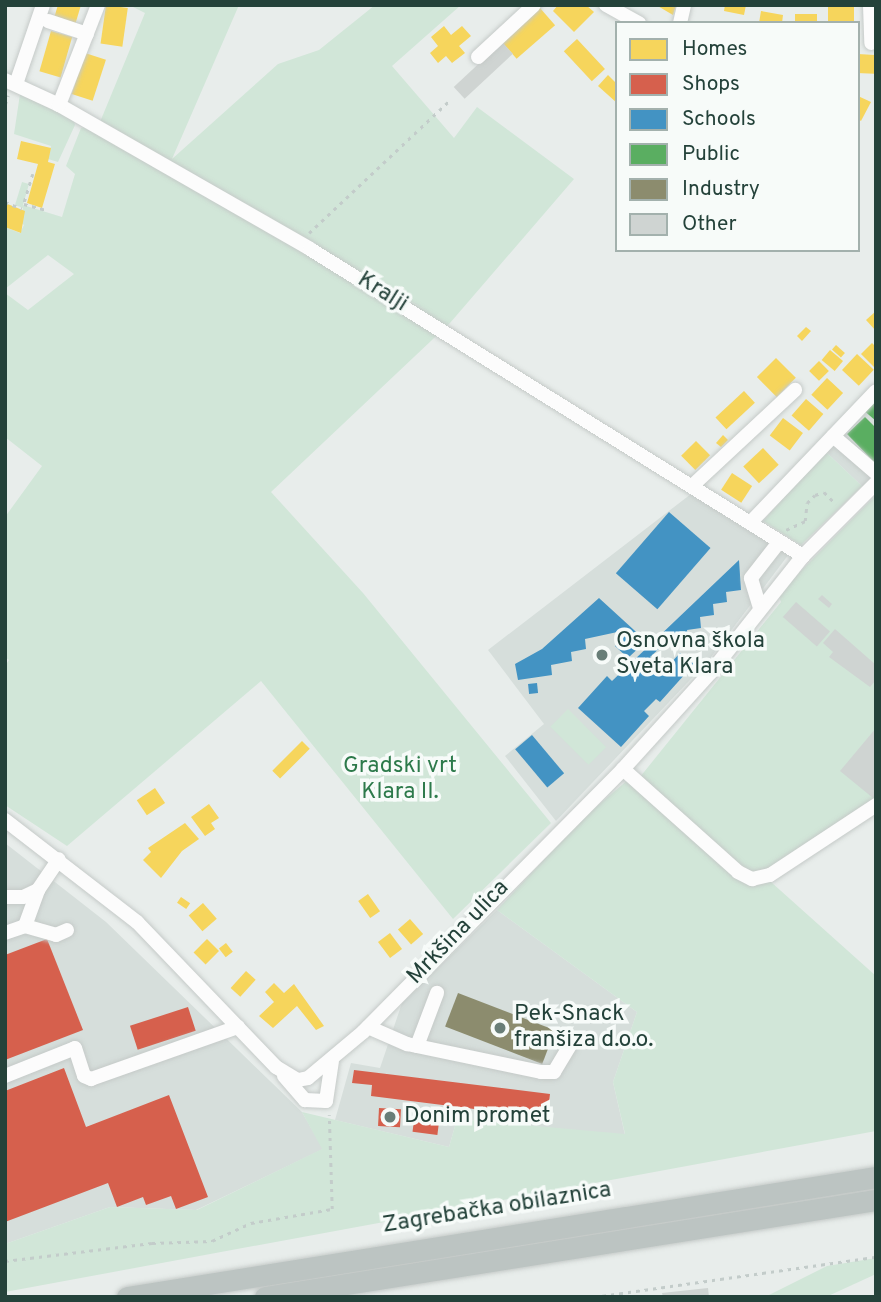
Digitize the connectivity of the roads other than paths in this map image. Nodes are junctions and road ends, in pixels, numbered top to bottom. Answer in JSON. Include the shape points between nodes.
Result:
{"nodes":[{"id":1,"x":43,"y":5,"type":"edge"},
{"id":2,"x":98,"y":5,"type":"edge"},
{"id":3,"x":534,"y":5,"type":"edge"},
{"id":4,"x":606,"y":5,"type":"edge"},
{"id":5,"x":870,"y":5,"type":"edge"},
{"id":6,"x":48,"y":21,"type":"dead end"},
{"id":7,"x":635,"y":21,"type":"edge"},
{"id":8,"x":87,"y":34,"type":"junction"},
{"id":9,"x":868,"y":43,"type":"edge"},
{"id":10,"x":478,"y":57,"type":"dead end"},
{"id":11,"x":10,"y":86,"type":"edge"},
{"id":12,"x":59,"y":105,"type":"junction"},
{"id":13,"x":795,"y":390,"type":"dead end"},
{"id":14,"x":876,"y":391,"type":"edge"},
{"id":15,"x":833,"y":436,"type":"junction"},
{"id":16,"x":876,"y":473,"type":"edge"},
{"id":17,"x":876,"y":483,"type":"edge"},
{"id":18,"x":692,"y":486,"type":"junction"},
{"id":19,"x":750,"y":523,"type":"junction"},
{"id":20,"x":776,"y":540,"type":"junction"},
{"id":21,"x":803,"y":556,"type":"junction"},
{"id":22,"x":760,"y":608,"type":"junction"},
{"id":23,"x":623,"y":769,"type":"junction"},
{"id":24,"x":876,"y":805,"type":"edge"},
{"id":25,"x":5,"y":820,"type":"edge"},
{"id":26,"x":59,"y":859,"type":"junction"},
{"id":27,"x":38,"y":890,"type":"junction"},
{"id":28,"x":5,"y":897,"type":"edge"},
{"id":29,"x":25,"y":926,"type":"junction"},
{"id":30,"x":67,"y":930,"type":"dead end"},
{"id":31,"x":5,"y":933,"type":"edge"},
{"id":32,"x":437,"y":993,"type":"dead end"},
{"id":33,"x":238,"y":1027,"type":"junction"},
{"id":34,"x":368,"y":1027,"type":"junction"},
{"id":35,"x":570,"y":1045,"type":"dead end"},
{"id":36,"x":417,"y":1046,"type":"junction"},
{"id":37,"x":332,"y":1061,"type":"junction"},
{"id":38,"x":276,"y":1067,"type":"junction"},
{"id":39,"x":5,"y":1076,"type":"edge"},
{"id":40,"x":876,"y":1177,"type":"edge"},
{"id":41,"x":876,"y":1200,"type":"edge"},
{"id":42,"x":127,"y":1297,"type":"edge"},
{"id":43,"x":265,"y":1297,"type":"edge"}],
"edges":[{"from":1,"to":11,"type":"street"},
{"from":2,"to":8,"type":"street"},
{"from":3,"to":10,"type":"street"},
{"from":4,"to":7,"type":"street"},
{"from":5,"to":9,"type":"street"},
{"from":6,"to":8,"type":"street"},
{"from":8,"to":12,"type":"street"},
{"from":11,"to":12,"type":"street","name":"Kralji"},
{"from":12,"to":18,"type":"street","name":"Kralji","via":[[299,242]]},
{"from":13,"to":18,"type":"street"},
{"from":14,"to":15,"type":"street"},
{"from":15,"to":16,"type":"street"},
{"from":15,"to":19,"type":"street"},
{"from":17,"to":21,"type":"street","name":"Mrkšina ulica"},
{"from":18,"to":19,"type":"street","name":"Kralji"},
{"from":19,"to":20,"type":"street","name":"Kralji"},
{"from":20,"to":21,"type":"street","name":"Kralji"},
{"from":20,"to":22,"type":"street","via":[[751,578]]},
{"from":21,"to":22,"type":"street","name":"Mrkšina ulica"},
{"from":22,"to":23,"type":"street","name":"Mrkšina ulica","via":[[711,673]]},
{"from":23,"to":24,"type":"street","via":[[738,872],[752,878],[770,875]]},
{"from":23,"to":34,"type":"street","name":"Mrkšina ulica"},
{"from":25,"to":26,"type":"street"},
{"from":26,"to":27,"type":"street"},
{"from":26,"to":33,"type":"street","via":[[163,946]]},
{"from":27,"to":28,"type":"street","via":[[23,897]]},
{"from":27,"to":29,"type":"street"},
{"from":29,"to":30,"type":"street","via":[[56,935]]},
{"from":29,"to":31,"type":"street"},
{"from":32,"to":36,"type":"street"},
{"from":33,"to":38,"type":"street"},
{"from":33,"to":39,"type":"street","via":[[91,1079],[84,1076],[75,1048]]},
{"from":34,"to":36,"type":"street"},
{"from":34,"to":37,"type":"street","name":"Mrkšina ulica"},
{"from":35,"to":36,"type":"street","via":[[554,1072]]},
{"from":37,"to":38,"type":"street","name":"Mrkšina ulica","via":[[298,1080]]},
{"from":37,"to":38,"type":"street","via":[[326,1101],[304,1100]]},
{"from":40,"to":42,"type":"highway","name":"Zagrebačka obilaznica"},
{"from":41,"to":43,"type":"highway","name":"Zagrebačka obilaznica"}]}
